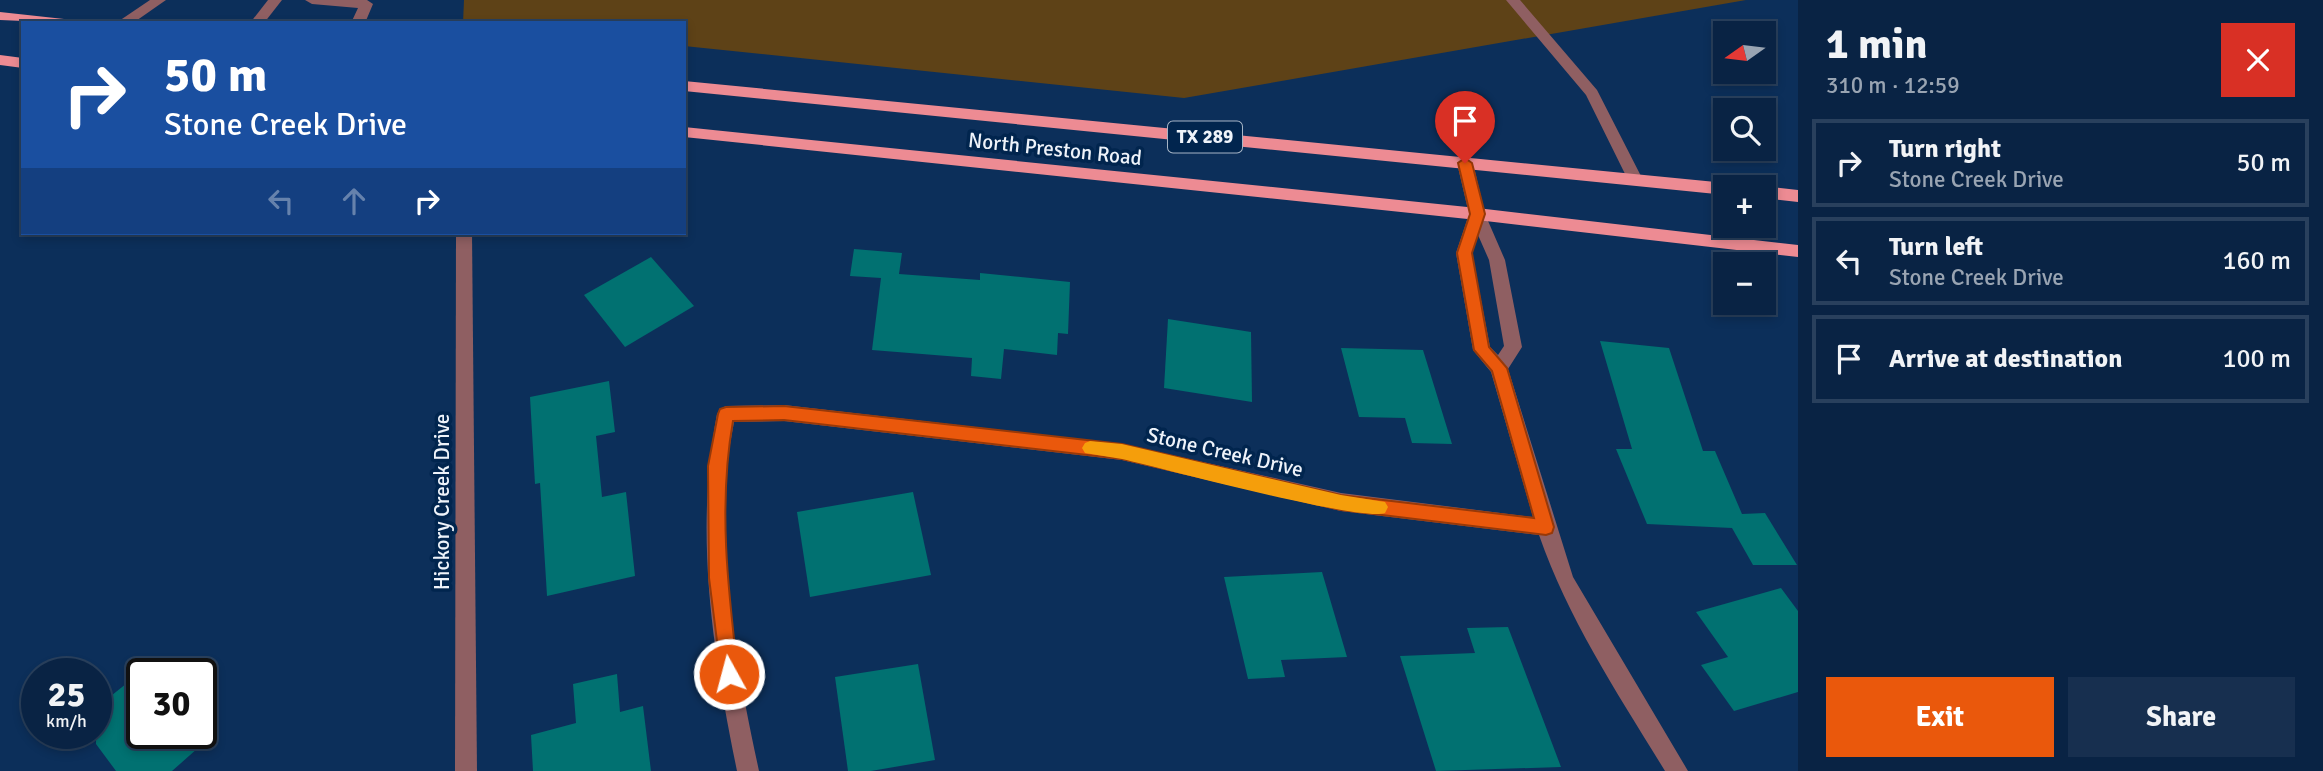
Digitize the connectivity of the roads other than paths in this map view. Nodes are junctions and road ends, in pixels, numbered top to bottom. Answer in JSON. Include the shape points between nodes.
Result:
{"nodes":[{"id":1,"x":159,"y":0,"type":"edge"},
{"id":2,"x":275,"y":0,"type":"edge"},
{"id":3,"x":312,"y":0,"type":"edge"},
{"id":4,"x":1513,"y":0,"type":"edge"},
{"id":5,"x":368,"y":1,"type":"edge"},
{"id":6,"x":0,"y":16,"type":"edge"},
{"id":7,"x":46,"y":21,"type":"edge"},
{"id":8,"x":126,"y":21,"type":"edge"},
{"id":9,"x":259,"y":21,"type":"edge"},
{"id":10,"x":359,"y":21,"type":"edge"},
{"id":11,"x":0,"y":60,"type":"edge"},
{"id":12,"x":21,"y":63,"type":"edge"},
{"id":13,"x":686,"y":86,"type":"edge"},
{"id":14,"x":686,"y":132,"type":"edge"},
{"id":15,"x":1465,"y":163,"type":"junction"},
{"id":16,"x":1635,"y":180,"type":"junction"},
{"id":17,"x":1713,"y":188,"type":"edge"},
{"id":18,"x":1776,"y":193,"type":"edge"},
{"id":19,"x":1798,"y":196,"type":"edge"},
{"id":20,"x":1478,"y":214,"type":"junction"},
{"id":21,"x":464,"y":235,"type":"edge"},
{"id":22,"x":1798,"y":251,"type":"edge"},
{"id":23,"x":1499,"y":368,"type":"junction"},
{"id":24,"x":1546,"y":527,"type":"junction"},
{"id":25,"x":466,"y":771,"type":"edge"},
{"id":26,"x":748,"y":771,"type":"edge"},
{"id":27,"x":1677,"y":771,"type":"edge"}],
"edges":[{"from":1,"to":8,"type":"street"},
{"from":2,"to":9,"type":"street"},
{"from":3,"to":5,"type":"street"},
{"from":4,"to":16,"type":"street","via":[[1592,93]]},
{"from":5,"to":10,"type":"street"},
{"from":6,"to":7,"type":"main road"},
{"from":11,"to":12,"type":"main road"},
{"from":13,"to":15,"type":"main road","name":"North Preston Road","number":"TX 289"},
{"from":14,"to":20,"type":"main road","name":"North Preston Road","number":"TX 289"},
{"from":15,"to":16,"type":"main road","name":"North Preston Road","number":"TX 289"},
{"from":15,"to":20,"type":"street"},
{"from":16,"to":17,"type":"main road","name":"North Preston Road","number":"TX 289"},
{"from":18,"to":19,"type":"main road"},
{"from":20,"to":22,"type":"main road","name":"North Preston Road","number":"TX 289"},
{"from":20,"to":23,"type":"street","via":[[1497,260],[1513,347]]},
{"from":20,"to":23,"type":"street","via":[[1464,253],[1482,350]]},
{"from":21,"to":25,"type":"street","name":"Hickory Creek Drive"},
{"from":23,"to":24,"type":"street"},
{"from":24,"to":26,"type":"street","name":"Stone Creek Drive","via":[[1341,502],[1122,452],[784,413],[726,414],[717,466],[718,578],[732,698]]},
{"from":24,"to":27,"type":"street","via":[[1564,581]]}]}
